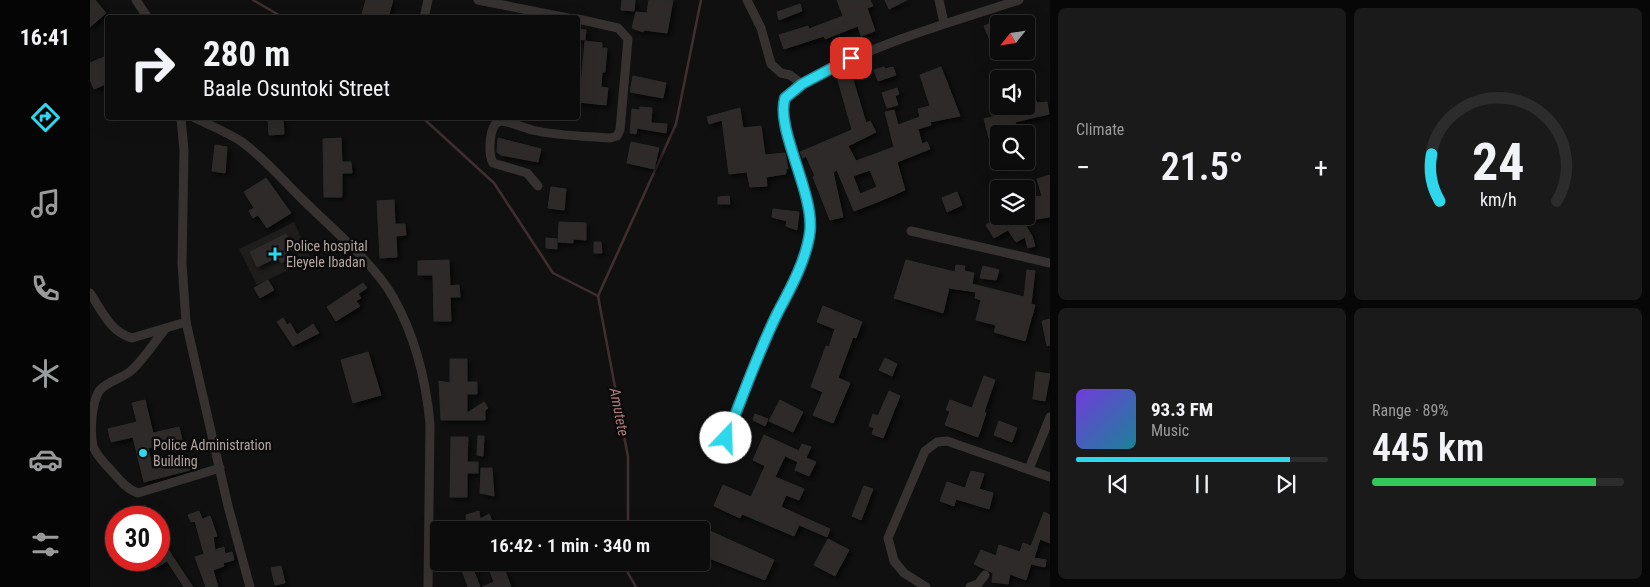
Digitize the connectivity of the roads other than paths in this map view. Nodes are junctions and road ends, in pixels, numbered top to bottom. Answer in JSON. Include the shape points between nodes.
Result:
{"nodes":[{"id":1,"x":136,"y":0,"type":"edge"},
{"id":2,"x":428,"y":0,"type":"edge"},
{"id":3,"x":478,"y":0,"type":"edge"},
{"id":4,"x":747,"y":0,"type":"edge"},
{"id":5,"x":939,"y":0,"type":"edge"},
{"id":6,"x":1019,"y":0,"type":"edge"},
{"id":7,"x":146,"y":15,"type":"edge"},
{"id":8,"x":425,"y":15,"type":"edge"},
{"id":9,"x":553,"y":15,"type":"edge"},
{"id":10,"x":580,"y":19,"type":"edge"},
{"id":11,"x":944,"y":23,"type":"junction"},
{"id":12,"x":802,"y":84,"type":"junction"},
{"id":13,"x":181,"y":120,"type":"edge"},
{"id":14,"x":199,"y":120,"type":"edge"},
{"id":15,"x":538,"y":186,"type":"dead end"},
{"id":16,"x":911,"y":231,"type":"dead end"},
{"id":17,"x":1050,"y":263,"type":"edge"},
{"id":18,"x":90,"y":293,"type":"edge"},
{"id":19,"x":186,"y":322,"type":"junction"},
{"id":20,"x":166,"y":328,"type":"junction"},
{"id":21,"x":1050,"y":417,"type":"edge"},
{"id":22,"x":726,"y":438,"type":"dead end"},
{"id":23,"x":220,"y":468,"type":"junction"},
{"id":24,"x":1029,"y":470,"type":"junction"},
{"id":25,"x":1050,"y":477,"type":"edge"},
{"id":26,"x":985,"y":575,"type":"dead end"},
{"id":27,"x":250,"y":587,"type":"edge"},
{"id":28,"x":428,"y":587,"type":"edge"},
{"id":29,"x":926,"y":587,"type":"edge"},
{"id":30,"x":970,"y":587,"type":"edge"}],
"edges":[{"from":1,"to":7,"type":"street"},
{"from":2,"to":8,"type":"street"},
{"from":3,"to":9,"type":"street"},
{"from":4,"to":12,"type":"street","via":[[761,28],[771,64]]},
{"from":5,"to":11,"type":"street"},
{"from":6,"to":11,"type":"street"},
{"from":10,"to":15,"type":"street","via":[[618,28],[628,40],[620,130],[610,138],[535,131],[502,122],[496,124],[490,153],[493,163],[527,173]]},
{"from":11,"to":12,"type":"street","via":[[851,58]]},
{"from":12,"to":22,"type":"street","via":[[785,98],[784,117],[808,204],[810,232],[791,291],[778,312]]},
{"from":13,"to":19,"type":"street","via":[[184,151],[182,263]]},
{"from":14,"to":28,"type":"street","via":[[242,142],[276,172],[369,267],[397,304],[418,356],[428,401]]},
{"from":16,"to":17,"type":"street"},
{"from":18,"to":20,"type":"street","via":[[114,330],[124,336],[132,338]]},
{"from":19,"to":20,"type":"street"},
{"from":19,"to":23,"type":"street"},
{"from":20,"to":23,"type":"street","via":[[133,369],[121,379],[108,382],[99,391],[94,404],[92,445],[98,456],[130,490],[138,493]]},
{"from":21,"to":24,"type":"street"},
{"from":23,"to":27,"type":"street"},
{"from":24,"to":25,"type":"street"},
{"from":24,"to":29,"type":"street","via":[[947,441],[937,442],[925,451],[888,538],[894,561],[908,576]]},
{"from":26,"to":30,"type":"street","via":[[978,584]]}]}
